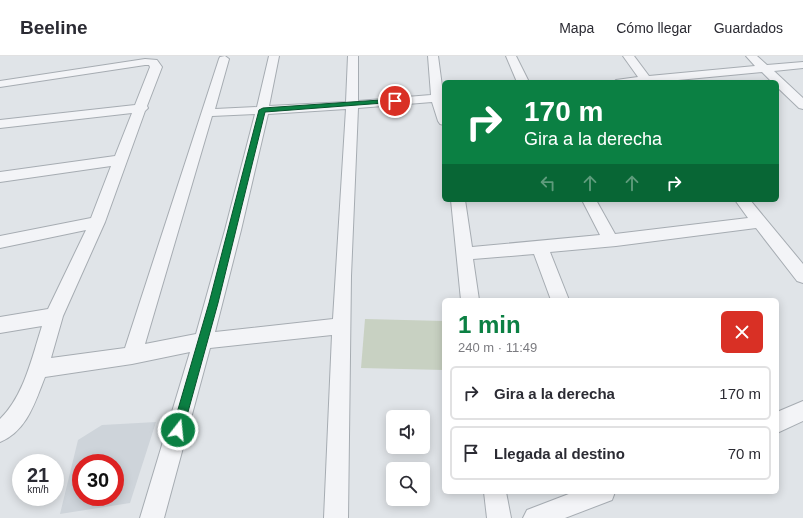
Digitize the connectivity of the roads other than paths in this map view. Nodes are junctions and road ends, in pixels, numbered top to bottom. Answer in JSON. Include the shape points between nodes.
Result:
{"nodes":[{"id":1,"x":274,"y":56,"type":"edge"},
{"id":2,"x":353,"y":56,"type":"edge"},
{"id":3,"x":433,"y":56,"type":"edge"},
{"id":4,"x":511,"y":56,"type":"edge"},
{"id":5,"x":628,"y":56,"type":"edge"},
{"id":6,"x":751,"y":56,"type":"edge"},
{"id":7,"x":224,"y":59,"type":"dead end"},
{"id":8,"x":803,"y":65,"type":"edge"},
{"id":9,"x":765,"y":69,"type":"junction"},
{"id":10,"x":522,"y":80,"type":"edge"},
{"id":11,"x":646,"y":80,"type":"edge"},
{"id":12,"x":657,"y":80,"type":"edge"},
{"id":13,"x":777,"y":80,"type":"edge"},
{"id":14,"x":779,"y":82,"type":"edge"},
{"id":15,"x":0,"y":84,"type":"edge"},
{"id":16,"x":441,"y":97,"type":"edge"},
{"id":17,"x":352,"y":104,"type":"junction"},
{"id":18,"x":803,"y":105,"type":"edge"},
{"id":19,"x":142,"y":108,"type":"junction"},
{"id":20,"x":263,"y":110,"type":"junction"},
{"id":21,"x":207,"y":113,"type":"junction"},
{"id":22,"x":0,"y":124,"type":"edge"},
{"id":23,"x":121,"y":160,"type":"junction"},
{"id":24,"x":0,"y":177,"type":"edge"},
{"id":25,"x":458,"y":202,"type":"edge"},
{"id":26,"x":590,"y":202,"type":"edge"},
{"id":27,"x":744,"y":202,"type":"edge"},
{"id":28,"x":97,"y":222,"type":"junction"},
{"id":29,"x":760,"y":222,"type":"junction"},
{"id":30,"x":610,"y":240,"type":"junction"},
{"id":31,"x":0,"y":242,"type":"edge"},
{"id":32,"x":540,"y":247,"type":"junction"},
{"id":33,"x":464,"y":254,"type":"junction"},
{"id":34,"x":803,"y":276,"type":"edge"},
{"id":35,"x":470,"y":298,"type":"edge"},
{"id":36,"x":559,"y":298,"type":"edge"},
{"id":37,"x":54,"y":316,"type":"junction"},
{"id":38,"x":0,"y":325,"type":"edge"},
{"id":39,"x":342,"y":326,"type":"junction"},
{"id":40,"x":203,"y":341,"type":"junction"},
{"id":41,"x":132,"y":355,"type":"junction"},
{"id":42,"x":38,"y":369,"type":"junction"},
{"id":43,"x":803,"y":411,"type":"edge"},
{"id":44,"x":779,"y":422,"type":"edge"},
{"id":45,"x":0,"y":432,"type":"edge"},
{"id":46,"x":495,"y":494,"type":"edge"},
{"id":47,"x":599,"y":494,"type":"edge"},
{"id":48,"x":152,"y":518,"type":"edge"},
{"id":49,"x":336,"y":518,"type":"edge"},
{"id":50,"x":499,"y":518,"type":"edge"},
{"id":51,"x":535,"y":518,"type":"edge"}],
"edges":[{"from":1,"to":20,"type":"street"},
{"from":2,"to":17,"type":"street"},
{"from":3,"to":16,"type":"street"},
{"from":4,"to":10,"type":"street"},
{"from":5,"to":11,"type":"street"},
{"from":6,"to":9,"type":"street"},
{"from":7,"to":21,"type":"street"},
{"from":8,"to":9,"type":"street"},
{"from":9,"to":12,"type":"street"},
{"from":9,"to":13,"type":"street"},
{"from":14,"to":18,"type":"street"},
{"from":15,"to":19,"type":"street","via":[[153,62],[156,67]]},
{"from":16,"to":17,"type":"street"},
{"from":17,"to":20,"type":"street"},
{"from":17,"to":39,"type":"street"},
{"from":19,"to":22,"type":"street"},
{"from":19,"to":23,"type":"street"},
{"from":20,"to":21,"type":"street"},
{"from":20,"to":40,"type":"street"},
{"from":21,"to":41,"type":"street"},
{"from":23,"to":24,"type":"street"},
{"from":23,"to":28,"type":"street"},
{"from":25,"to":33,"type":"street"},
{"from":26,"to":30,"type":"street"},
{"from":27,"to":29,"type":"street"},
{"from":28,"to":31,"type":"street"},
{"from":28,"to":37,"type":"street"},
{"from":29,"to":30,"type":"street"},
{"from":29,"to":34,"type":"street"},
{"from":30,"to":32,"type":"street"},
{"from":32,"to":33,"type":"street"},
{"from":32,"to":36,"type":"street"},
{"from":33,"to":35,"type":"street"},
{"from":37,"to":38,"type":"street"},
{"from":37,"to":42,"type":"street"},
{"from":39,"to":40,"type":"street"},
{"from":39,"to":49,"type":"street"},
{"from":40,"to":41,"type":"street"},
{"from":40,"to":48,"type":"street"},
{"from":41,"to":42,"type":"street"},
{"from":42,"to":45,"type":"street","via":[[16,418]]},
{"from":43,"to":44,"type":"street"},
{"from":46,"to":50,"type":"street"},
{"from":47,"to":51,"type":"street"}]}
